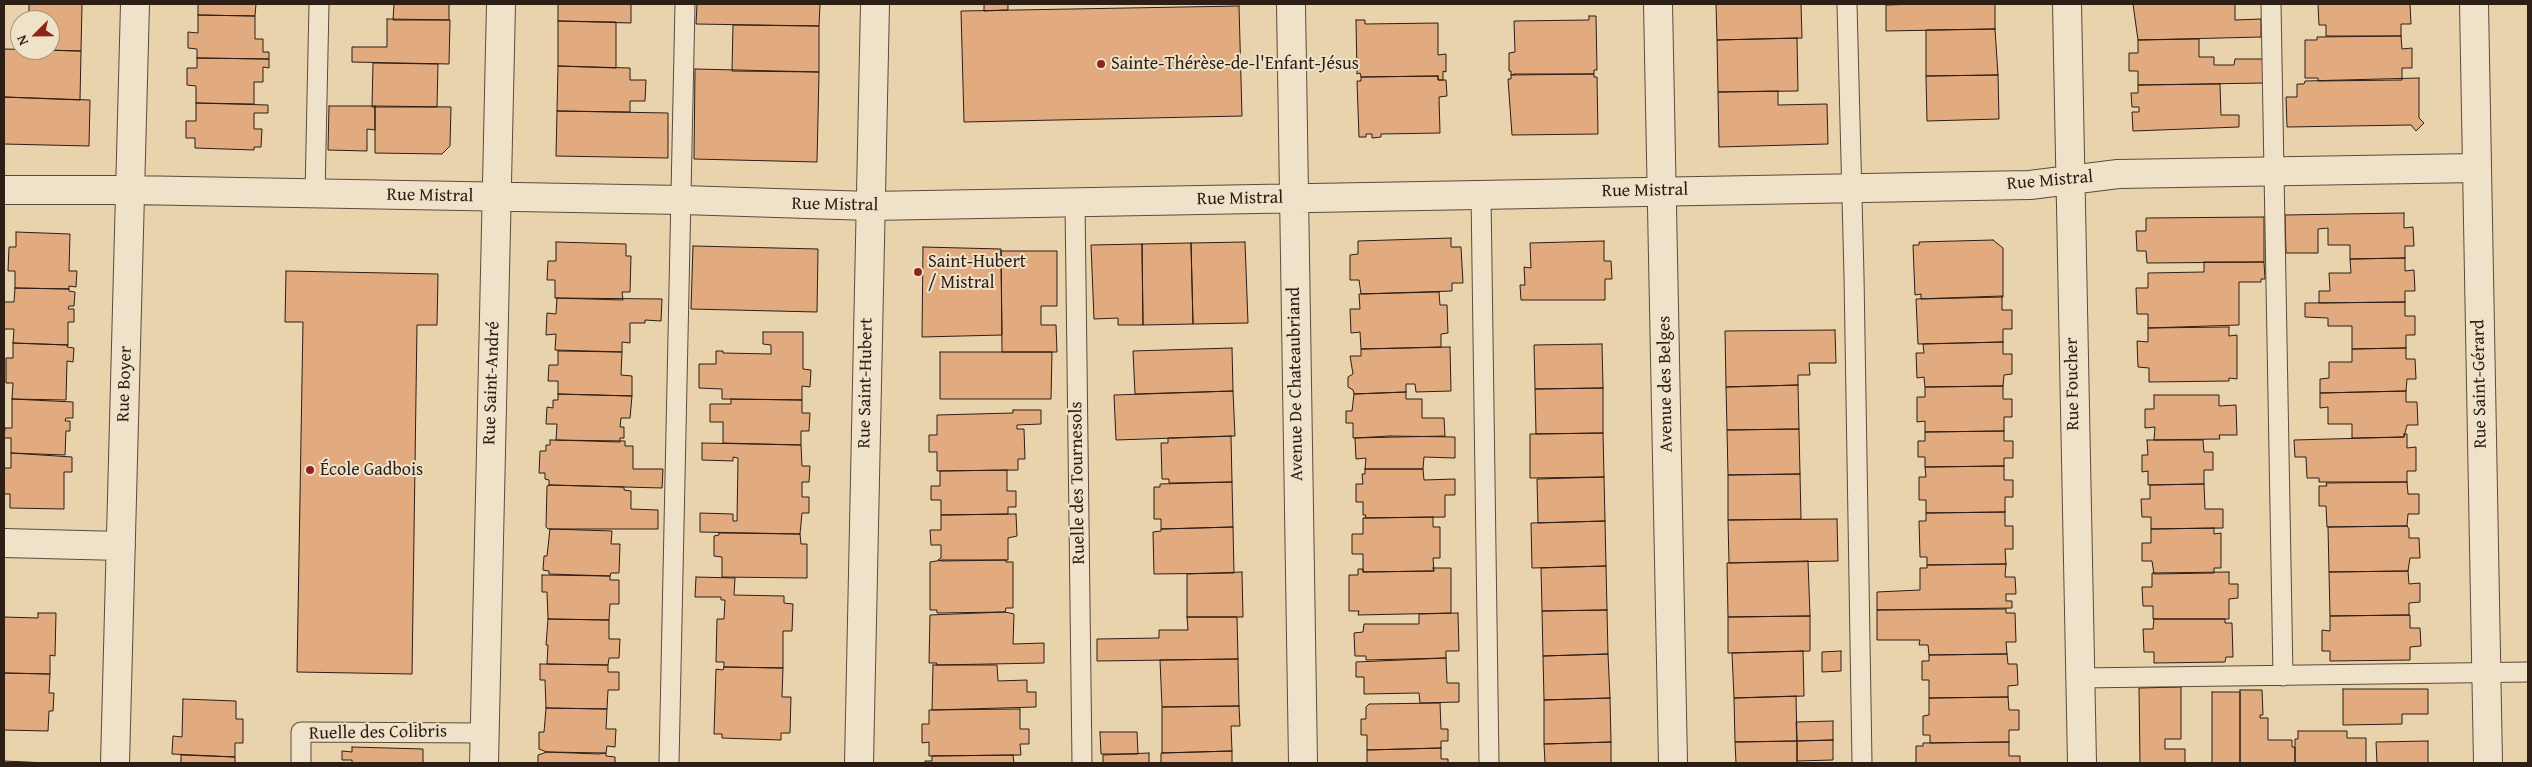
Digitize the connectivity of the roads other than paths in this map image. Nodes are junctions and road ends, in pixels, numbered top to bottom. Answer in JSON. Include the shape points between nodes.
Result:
{"nodes":[{"id":1,"x":135,"y":4,"type":"edge"},
{"id":2,"x":319,"y":4,"type":"edge"},
{"id":3,"x":501,"y":4,"type":"edge"},
{"id":4,"x":685,"y":4,"type":"edge"},
{"id":5,"x":875,"y":4,"type":"edge"},
{"id":6,"x":1291,"y":4,"type":"edge"},
{"id":7,"x":1658,"y":4,"type":"edge"},
{"id":8,"x":1847,"y":4,"type":"edge"},
{"id":9,"x":2067,"y":4,"type":"edge"},
{"id":10,"x":2271,"y":4,"type":"edge"},
{"id":11,"x":2474,"y":4,"type":"edge"},
{"id":12,"x":2476,"y":168,"type":"junction"},
{"id":13,"x":2274,"y":172,"type":"junction"},
{"id":14,"x":2070,"y":180,"type":"junction"},
{"id":15,"x":1851,"y":187,"type":"junction"},
{"id":16,"x":4,"y":190,"type":"edge"},
{"id":17,"x":130,"y":190,"type":"junction"},
{"id":18,"x":1662,"y":191,"type":"junction"},
{"id":19,"x":315,"y":194,"type":"junction"},
{"id":20,"x":1481,"y":194,"type":"junction"},
{"id":21,"x":497,"y":198,"type":"junction"},
{"id":22,"x":1293,"y":198,"type":"junction"},
{"id":23,"x":682,"y":200,"type":"junction"},
{"id":24,"x":1075,"y":202,"type":"junction"},
{"id":25,"x":870,"y":206,"type":"junction"},
{"id":26,"x":4,"y":543,"type":"edge"},
{"id":27,"x":120,"y":546,"type":"junction"},
{"id":28,"x":2528,"y":672,"type":"edge"},
{"id":29,"x":2487,"y":673,"type":"junction"},
{"id":30,"x":2283,"y":676,"type":"junction"},
{"id":31,"x":2080,"y":678,"type":"junction"},
{"id":32,"x":484,"y":733,"type":"junction"},
{"id":33,"x":116,"y":763,"type":"edge"},
{"id":34,"x":301,"y":763,"type":"edge"},
{"id":35,"x":484,"y":763,"type":"edge"},
{"id":36,"x":669,"y":763,"type":"edge"},
{"id":37,"x":859,"y":763,"type":"edge"},
{"id":38,"x":1082,"y":763,"type":"edge"},
{"id":39,"x":1303,"y":763,"type":"edge"},
{"id":40,"x":1489,"y":763,"type":"edge"},
{"id":41,"x":1673,"y":763,"type":"edge"},
{"id":42,"x":1862,"y":763,"type":"edge"},
{"id":43,"x":2082,"y":763,"type":"edge"},
{"id":44,"x":2488,"y":763,"type":"edge"}],
"edges":[{"from":1,"to":17,"type":"street","name":"Rue Boyer"},
{"from":2,"to":19,"type":"lane"},
{"from":3,"to":21,"type":"street","name":"Rue Saint-André"},
{"from":4,"to":23,"type":"lane"},
{"from":5,"to":25,"type":"street","name":"Rue Saint-Hubert"},
{"from":6,"to":22,"type":"street","name":"Avenue De Chateaubriand"},
{"from":7,"to":18,"type":"street","name":"Avenue des Belges"},
{"from":8,"to":15,"type":"lane"},
{"from":9,"to":14,"type":"street","name":"Rue Foucher"},
{"from":10,"to":13,"type":"lane"},
{"from":11,"to":12,"type":"street","name":"Rue Saint-Gérard"},
{"from":12,"to":13,"type":"street","name":"Rue Mistral"},
{"from":12,"to":29,"type":"street","name":"Rue Saint-Gérard"},
{"from":13,"to":14,"type":"street","name":"Rue Mistral","via":[[2118,174]]},
{"from":13,"to":30,"type":"lane"},
{"from":14,"to":15,"type":"street","name":"Rue Mistral","via":[[2030,185]]},
{"from":14,"to":31,"type":"street","name":"Rue Foucher"},
{"from":15,"to":18,"type":"street","name":"Rue Mistral"},
{"from":15,"to":42,"type":"lane"},
{"from":16,"to":17,"type":"street","name":"Rue Mistral"},
{"from":17,"to":19,"type":"street","name":"Rue Mistral"},
{"from":17,"to":27,"type":"street","name":"Rue Boyer"},
{"from":18,"to":20,"type":"street","name":"Rue Mistral"},
{"from":18,"to":41,"type":"street","name":"Avenue des Belges"},
{"from":19,"to":21,"type":"street","name":"Rue Mistral"},
{"from":20,"to":22,"type":"street","name":"Rue Mistral"},
{"from":20,"to":40,"type":"lane"},
{"from":21,"to":23,"type":"street","name":"Rue Mistral"},
{"from":21,"to":32,"type":"street","name":"Rue Saint-André"},
{"from":22,"to":24,"type":"street","name":"Rue Mistral"},
{"from":22,"to":39,"type":"street","name":"Avenue De Chateaubriand"},
{"from":23,"to":25,"type":"street","name":"Rue Mistral"},
{"from":23,"to":36,"type":"lane"},
{"from":24,"to":25,"type":"street","name":"Rue Mistral"},
{"from":24,"to":38,"type":"lane","name":"Ruelle des Tournesols"},
{"from":25,"to":37,"type":"street","name":"Rue Saint-Hubert"},
{"from":26,"to":27,"type":"street"},
{"from":27,"to":33,"type":"street","name":"Rue Boyer"},
{"from":28,"to":29,"type":"lane"},
{"from":29,"to":30,"type":"lane"},
{"from":29,"to":44,"type":"street","name":"Rue Saint-Gérard"},
{"from":30,"to":31,"type":"lane"},
{"from":31,"to":43,"type":"street","name":"Rue Foucher"},
{"from":32,"to":34,"type":"lane","name":"Ruelle des Colibris","via":[[301,732]]},
{"from":32,"to":35,"type":"street","name":"Rue Saint-André"}]}
